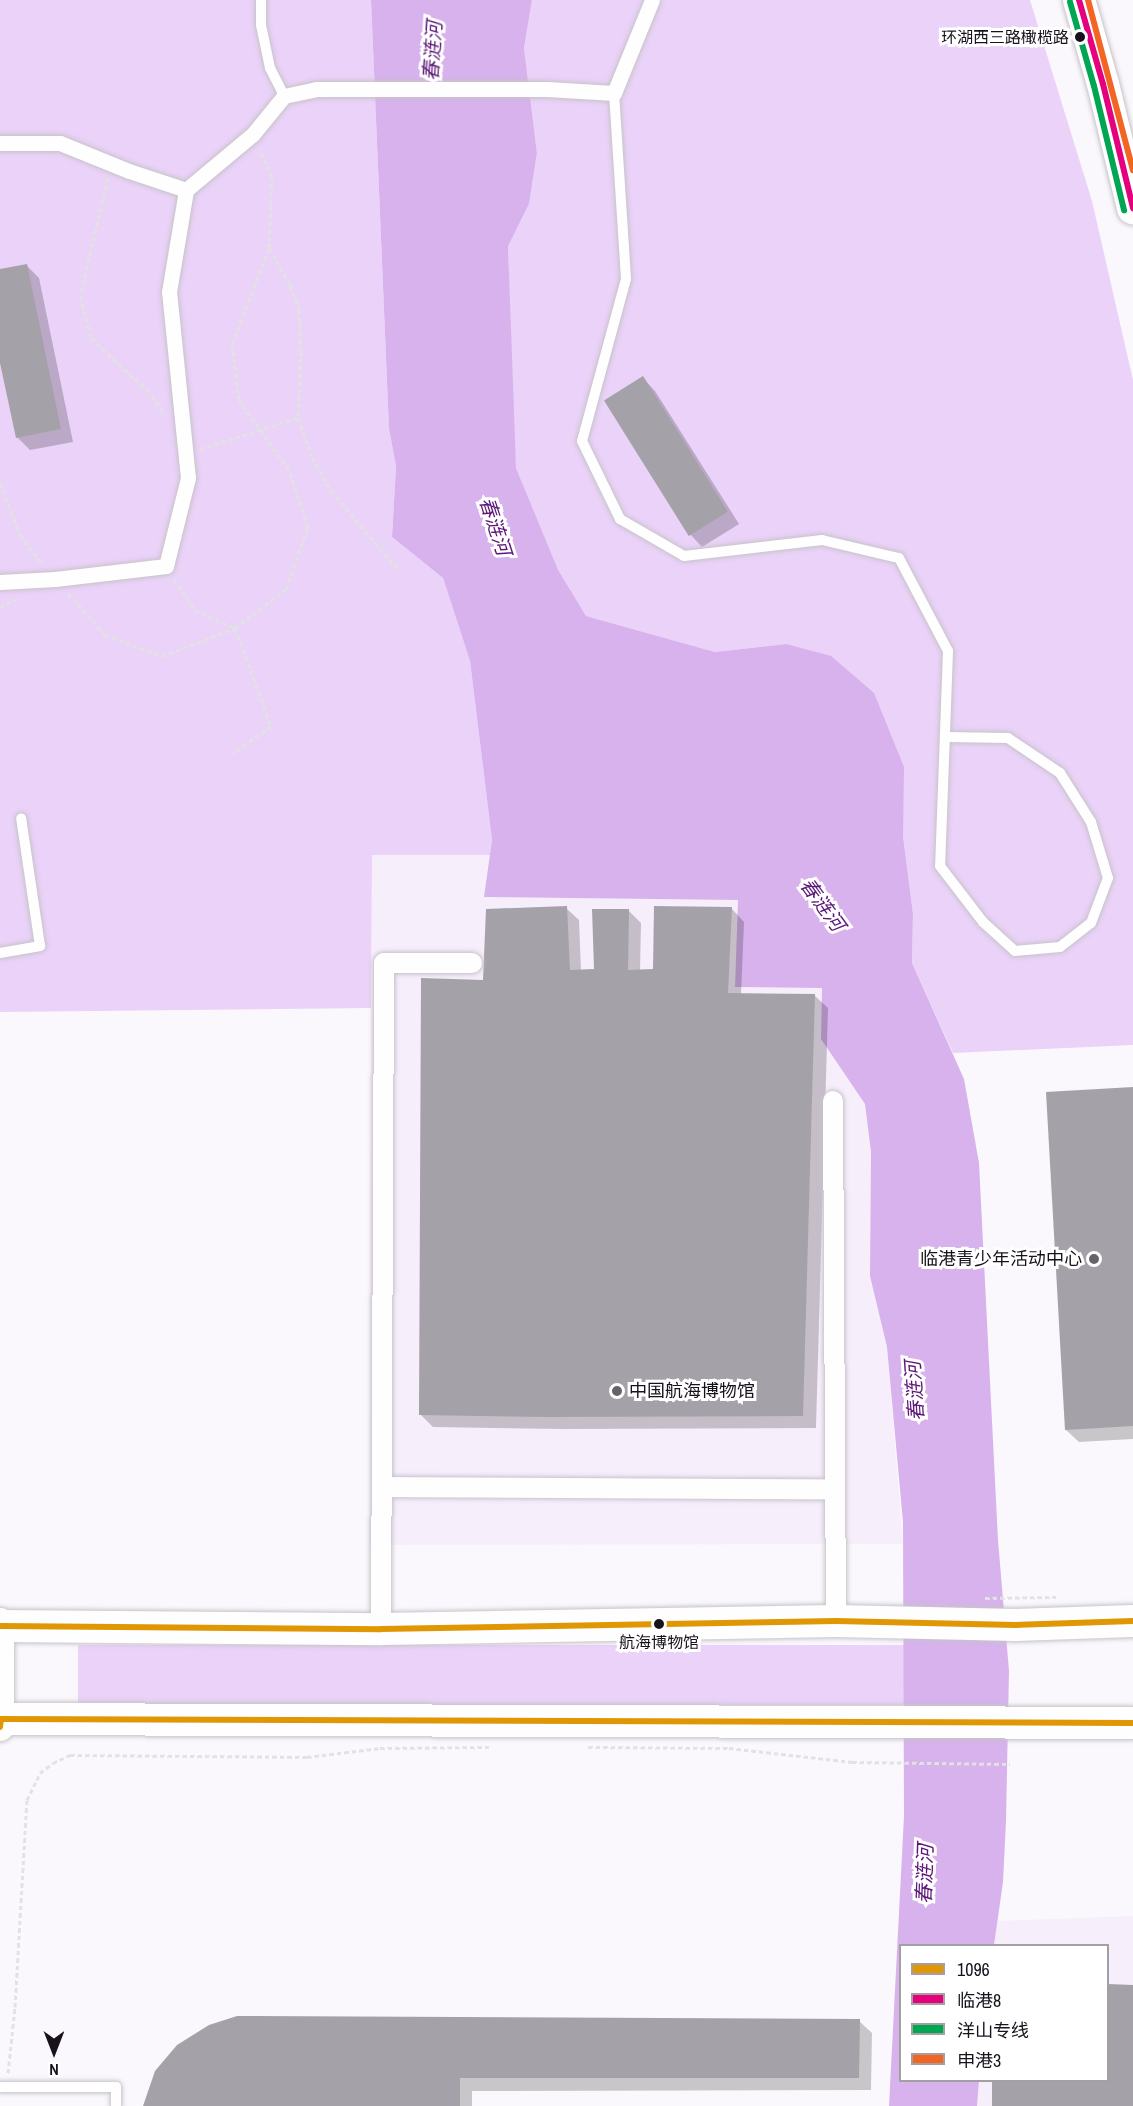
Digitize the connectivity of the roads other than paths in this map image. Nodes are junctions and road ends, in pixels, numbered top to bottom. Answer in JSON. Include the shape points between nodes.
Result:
{"nodes":[{"id":1,"x":261,"y":0,"type":"edge"},
{"id":2,"x":652,"y":0,"type":"edge"},
{"id":3,"x":1079,"y":0,"type":"edge"},
{"id":4,"x":614,"y":93,"type":"junction"},
{"id":5,"x":284,"y":96,"type":"junction"},
{"id":6,"x":0,"y":143,"type":"edge"},
{"id":7,"x":186,"y":190,"type":"junction"},
{"id":8,"x":1133,"y":208,"type":"edge"},
{"id":9,"x":0,"y":582,"type":"edge"},
{"id":10,"x":947,"y":737,"type":"junction"},
{"id":11,"x":21,"y":818,"type":"dead end"},
{"id":12,"x":0,"y":952,"type":"edge"},
{"id":13,"x":472,"y":963,"type":"dead end"},
{"id":14,"x":833,"y":1101,"type":"dead end"},
{"id":15,"x":382,"y":1488,"type":"junction"},
{"id":16,"x":833,"y":1489,"type":"junction"},
{"id":17,"x":836,"y":1621,"type":"junction"},
{"id":18,"x":0,"y":1622,"type":"edge"},
{"id":19,"x":1133,"y":1622,"type":"edge"},
{"id":20,"x":0,"y":1626,"type":"edge"},
{"id":21,"x":381,"y":1629,"type":"junction"},
{"id":22,"x":0,"y":1719,"type":"edge"},
{"id":23,"x":1133,"y":1723,"type":"edge"},
{"id":24,"x":0,"y":1727,"type":"edge"},
{"id":25,"x":3,"y":2087,"type":"edge"},
{"id":26,"x":116,"y":2106,"type":"edge"}],
"edges":[{"from":1,"to":5,"type":"lane","via":[[261,25],[270,68]]},
{"from":2,"to":4,"type":"street"},
{"from":3,"to":8,"type":"main road"},
{"from":4,"to":5,"type":"street","via":[[547,89],[316,89]]},
{"from":4,"to":10,"type":"lane","via":[[626,279],[582,441],[620,519],[684,556],[822,540],[899,558],[948,651]]},
{"from":5,"to":7,"type":"street","via":[[253,134]]},
{"from":6,"to":7,"type":"street","via":[[60,143]]},
{"from":7,"to":9,"type":"street","via":[[170,292],[188,478],[166,566]]},
{"from":10,"to":10,"type":"lane","via":[[940,866],[983,922],[1016,951],[1060,947],[1091,923],[1108,878],[1091,822],[1060,773],[1008,738]]},
{"from":11,"to":12,"type":"lane","via":[[40,946]]},
{"from":13,"to":15,"type":"street","via":[[384,963]]},
{"from":14,"to":16,"type":"street"},
{"from":15,"to":16,"type":"street"},
{"from":15,"to":21,"type":"street"},
{"from":16,"to":17,"type":"street"},
{"from":17,"to":19,"type":"main road","via":[[1016,1625]]},
{"from":17,"to":21,"type":"main road"},
{"from":18,"to":20,"type":"main road"},
{"from":20,"to":21,"type":"main road"},
{"from":20,"to":22,"type":"main road"},
{"from":22,"to":23,"type":"main road"},
{"from":22,"to":24,"type":"main road"},
{"from":25,"to":26,"type":"lane","via":[[116,2087]]}]}
